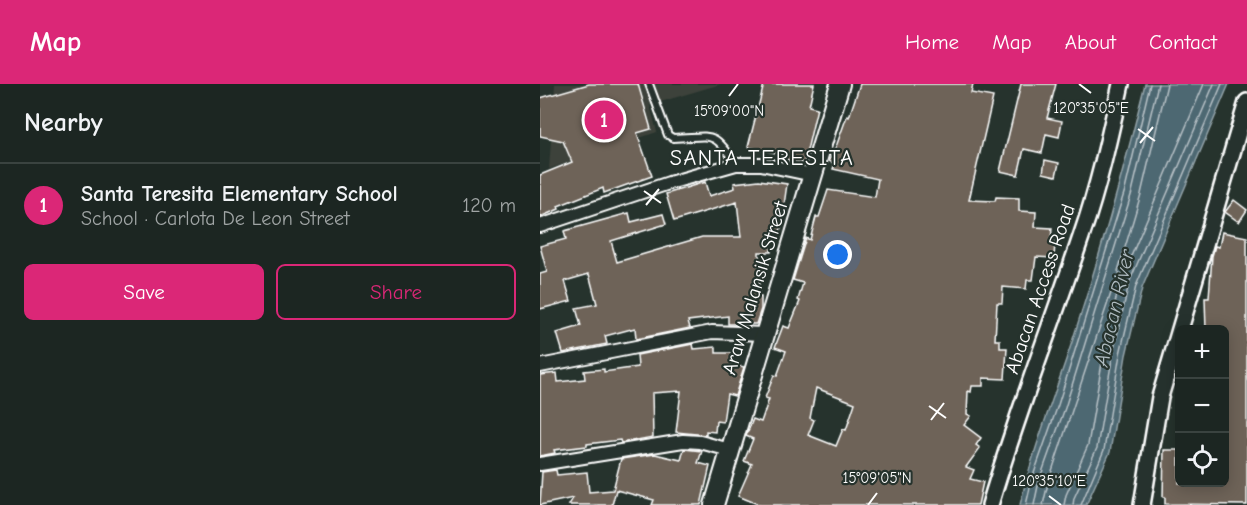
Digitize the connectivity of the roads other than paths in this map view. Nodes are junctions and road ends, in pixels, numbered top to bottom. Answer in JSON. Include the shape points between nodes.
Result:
{"nodes":[{"id":1,"x":649,"y":84,"type":"edge"},
{"id":2,"x":840,"y":84,"type":"edge"},
{"id":3,"x":1121,"y":84,"type":"edge"},
{"id":4,"x":1247,"y":102,"type":"edge"},
{"id":5,"x":736,"y":164,"type":"junction"},
{"id":6,"x":813,"y":175,"type":"junction"},
{"id":7,"x":540,"y":226,"type":"edge"},
{"id":8,"x":764,"y":334,"type":"junction"},
{"id":9,"x":540,"y":366,"type":"edge"},
{"id":10,"x":730,"y":450,"type":"junction"},
{"id":11,"x":540,"y":464,"type":"edge"},
{"id":12,"x":714,"y":505,"type":"edge"},
{"id":13,"x":990,"y":505,"type":"edge"},
{"id":14,"x":1142,"y":505,"type":"edge"}],
"edges":[{"from":1,"to":5,"type":"lane","via":[[668,135],[716,138]]},
{"from":2,"to":6,"type":"main road","name":"Araw Malansik Street"},
{"from":3,"to":13,"type":"street","name":"Abacan Access Road","via":[[1083,232]]},
{"from":4,"to":14,"type":"street","via":[[1160,397]]},
{"from":5,"to":6,"type":"street","via":[[761,164]]},
{"from":5,"to":7,"type":"street"},
{"from":6,"to":8,"type":"main road","name":"Araw Malansik Street"},
{"from":8,"to":9,"type":"street","via":[[712,332]]},
{"from":8,"to":10,"type":"main road","name":"Araw Malansik Street"},
{"from":10,"to":11,"type":"street","via":[[683,441]]},
{"from":10,"to":12,"type":"main road","name":"Araw Malansik Street"}]}
